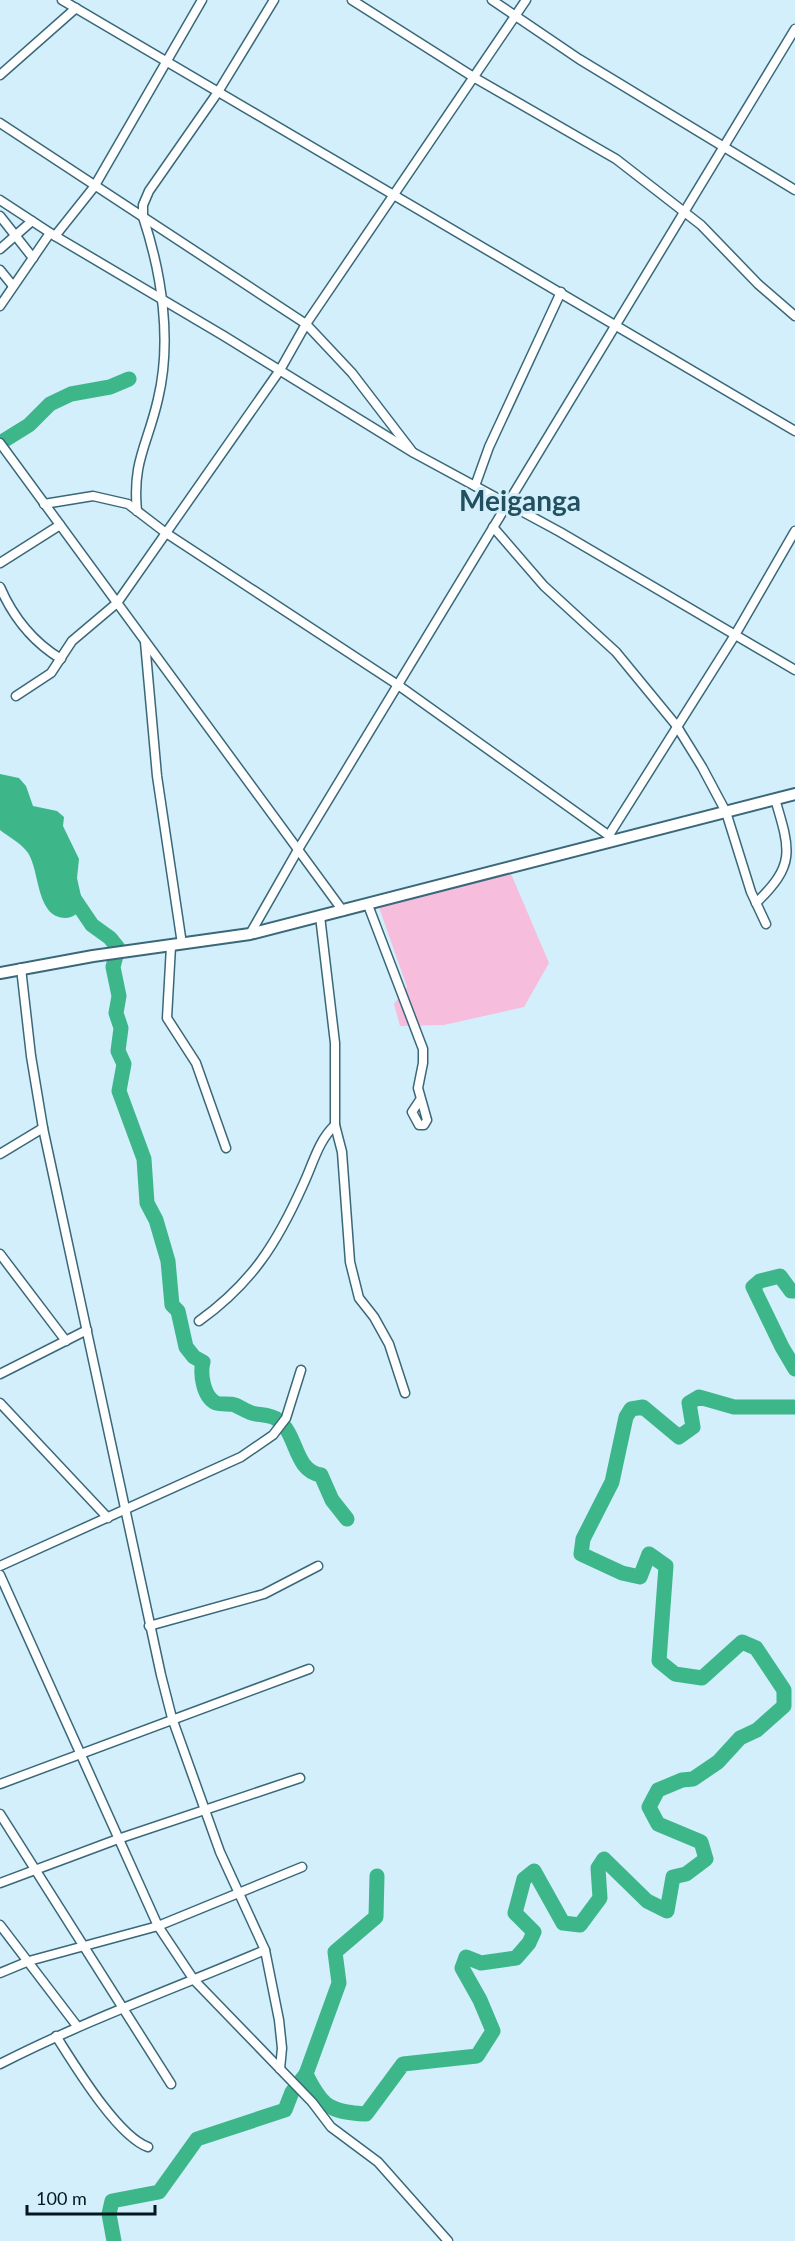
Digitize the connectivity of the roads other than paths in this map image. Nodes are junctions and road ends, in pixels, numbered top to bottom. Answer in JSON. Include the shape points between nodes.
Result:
{"nodes":[{"id":1,"x":62,"y":0,"type":"edge"},
{"id":2,"x":202,"y":0,"type":"edge"},
{"id":3,"x":274,"y":0,"type":"edge"},
{"id":4,"x":352,"y":0,"type":"edge"},
{"id":5,"x":492,"y":0,"type":"edge"},
{"id":6,"x":526,"y":0,"type":"edge"},
{"id":7,"x":76,"y":8,"type":"junction"},
{"id":8,"x":515,"y":16,"type":"junction"},
{"id":9,"x":795,"y":29,"type":"edge"},
{"id":10,"x":165,"y":61,"type":"junction"},
{"id":11,"x":0,"y":75,"type":"edge"},
{"id":12,"x":475,"y":78,"type":"junction"},
{"id":13,"x":218,"y":92,"type":"junction"},
{"id":14,"x":0,"y":123,"type":"edge"},
{"id":15,"x":725,"y":147,"type":"junction"},
{"id":16,"x":94,"y":187,"type":"junction"},
{"id":17,"x":795,"y":190,"type":"edge"},
{"id":18,"x":393,"y":195,"type":"junction"},
{"id":19,"x":1,"y":202,"type":"edge"},
{"id":20,"x":685,"y":212,"type":"junction"},
{"id":21,"x":0,"y":216,"type":"edge"},
{"id":22,"x":143,"y":217,"type":"junction"},
{"id":23,"x":32,"y":221,"type":"junction"},
{"id":24,"x":52,"y":235,"type":"junction"},
{"id":25,"x":15,"y":237,"type":"junction"},
{"id":26,"x":0,"y":249,"type":"edge"},
{"id":27,"x":33,"y":258,"type":"junction"},
{"id":28,"x":0,"y":270,"type":"edge"},
{"id":29,"x":13,"y":286,"type":"junction"},
{"id":30,"x":561,"y":292,"type":"junction"},
{"id":31,"x":162,"y":301,"type":"junction"},
{"id":32,"x":0,"y":306,"type":"edge"},
{"id":33,"x":795,"y":316,"type":"edge"},
{"id":34,"x":306,"y":324,"type":"junction"},
{"id":35,"x":616,"y":324,"type":"junction"},
{"id":36,"x":280,"y":370,"type":"junction"},
{"id":37,"x":795,"y":431,"type":"edge"},
{"id":38,"x":1,"y":444,"type":"edge"},
{"id":39,"x":414,"y":453,"type":"junction"},
{"id":40,"x":475,"y":486,"type":"junction"},
{"id":41,"x":507,"y":503,"type":"junction"},
{"id":42,"x":44,"y":504,"type":"junction"},
{"id":43,"x":137,"y":511,"type":"junction"},
{"id":44,"x":60,"y":525,"type":"junction"},
{"id":45,"x":492,"y":527,"type":"junction"},
{"id":46,"x":795,"y":531,"type":"edge"},
{"id":47,"x":166,"y":533,"type":"junction"},
{"id":48,"x":0,"y":563,"type":"edge"},
{"id":49,"x":0,"y":587,"type":"edge"},
{"id":50,"x":117,"y":603,"type":"junction"},
{"id":51,"x":735,"y":635,"type":"junction"},
{"id":52,"x":145,"y":642,"type":"junction"},
{"id":53,"x":61,"y":659,"type":"junction"},
{"id":54,"x":795,"y":670,"type":"edge"},
{"id":55,"x":398,"y":685,"type":"junction"},
{"id":56,"x":16,"y":696,"type":"dead end"},
{"id":57,"x":676,"y":725,"type":"junction"},
{"id":58,"x":795,"y":794,"type":"edge"},
{"id":59,"x":775,"y":799,"type":"junction"},
{"id":60,"x":726,"y":812,"type":"junction"},
{"id":61,"x":612,"y":838,"type":"junction"},
{"id":62,"x":299,"y":848,"type":"junction"},
{"id":63,"x":756,"y":903,"type":"junction"},
{"id":64,"x":368,"y":904,"type":"junction"},
{"id":65,"x":343,"y":911,"type":"junction"},
{"id":66,"x":320,"y":916,"type":"junction"},
{"id":67,"x":766,"y":924,"type":"dead end"},
{"id":68,"x":250,"y":934,"type":"junction"},
{"id":69,"x":177,"y":945,"type":"junction"},
{"id":70,"x":21,"y":968,"type":"junction"},
{"id":71,"x":0,"y":973,"type":"edge"},
{"id":72,"x":420,"y":1100,"type":"dead end"},
{"id":73,"x":335,"y":1125,"type":"junction"},
{"id":74,"x":44,"y":1128,"type":"junction"},
{"id":75,"x":226,"y":1148,"type":"dead end"},
{"id":76,"x":0,"y":1154,"type":"edge"},
{"id":77,"x":0,"y":1254,"type":"edge"},
{"id":78,"x":199,"y":1321,"type":"dead end"},
{"id":79,"x":87,"y":1330,"type":"junction"},
{"id":80,"x":66,"y":1341,"type":"junction"},
{"id":81,"x":301,"y":1370,"type":"dead end"},
{"id":82,"x":0,"y":1374,"type":"edge"},
{"id":83,"x":405,"y":1393,"type":"dead end"},
{"id":84,"x":0,"y":1403,"type":"edge"},
{"id":85,"x":126,"y":1509,"type":"junction"},
{"id":86,"x":108,"y":1518,"type":"junction"},
{"id":87,"x":0,"y":1566,"type":"edge"},
{"id":88,"x":318,"y":1566,"type":"dead end"},
{"id":89,"x":0,"y":1575,"type":"edge"},
{"id":90,"x":149,"y":1626,"type":"junction"},
{"id":91,"x":309,"y":1669,"type":"dead end"},
{"id":92,"x":172,"y":1718,"type":"junction"},
{"id":93,"x":82,"y":1753,"type":"junction"},
{"id":94,"x":300,"y":1779,"type":"dead end"},
{"id":95,"x":0,"y":1784,"type":"edge"},
{"id":96,"x":205,"y":1809,"type":"junction"},
{"id":97,"x":0,"y":1814,"type":"edge"},
{"id":98,"x":118,"y":1839,"type":"junction"},
{"id":99,"x":302,"y":1867,"type":"dead end"},
{"id":100,"x":34,"y":1871,"type":"junction"},
{"id":101,"x":0,"y":1883,"type":"edge"},
{"id":102,"x":238,"y":1895,"type":"junction"},
{"id":103,"x":0,"y":1925,"type":"edge"},
{"id":104,"x":158,"y":1926,"type":"junction"},
{"id":105,"x":84,"y":1945,"type":"junction"},
{"id":106,"x":265,"y":1950,"type":"junction"},
{"id":107,"x":29,"y":1961,"type":"junction"},
{"id":108,"x":0,"y":1973,"type":"edge"},
{"id":109,"x":194,"y":1980,"type":"junction"},
{"id":110,"x":122,"y":2010,"type":"junction"},
{"id":111,"x":78,"y":2026,"type":"junction"},
{"id":112,"x":56,"y":2036,"type":"junction"},
{"id":113,"x":0,"y":2064,"type":"edge"},
{"id":114,"x":281,"y":2070,"type":"junction"},
{"id":115,"x":171,"y":2084,"type":"dead end"},
{"id":116,"x":147,"y":2147,"type":"dead end"},
{"id":117,"x":448,"y":2241,"type":"edge"}],
"edges":[{"from":1,"to":7,"type":"street"},
{"from":2,"to":10,"type":"street"},
{"from":3,"to":13,"type":"street"},
{"from":4,"to":12,"type":"street"},
{"from":5,"to":8,"type":"street"},
{"from":6,"to":8,"type":"street"},
{"from":7,"to":10,"type":"street"},
{"from":7,"to":11,"type":"street"},
{"from":8,"to":12,"type":"street"},
{"from":8,"to":15,"type":"street"},
{"from":9,"to":15,"type":"street"},
{"from":10,"to":13,"type":"street"},
{"from":10,"to":16,"type":"street"},
{"from":12,"to":18,"type":"street"},
{"from":12,"to":20,"type":"street","via":[[616,159]]},
{"from":13,"to":18,"type":"street"},
{"from":13,"to":22,"type":"street","via":[[148,191]]},
{"from":14,"to":16,"type":"street"},
{"from":15,"to":17,"type":"street"},
{"from":15,"to":20,"type":"street"},
{"from":16,"to":22,"type":"street"},
{"from":16,"to":24,"type":"street"},
{"from":18,"to":30,"type":"street"},
{"from":18,"to":34,"type":"street"},
{"from":19,"to":23,"type":"street"},
{"from":20,"to":33,"type":"street"},
{"from":20,"to":35,"type":"street"},
{"from":21,"to":25,"type":"street"},
{"from":22,"to":31,"type":"street"},
{"from":22,"to":34,"type":"street"},
{"from":23,"to":24,"type":"street"},
{"from":23,"to":25,"type":"street"},
{"from":24,"to":27,"type":"street"},
{"from":24,"to":31,"type":"street"},
{"from":25,"to":26,"type":"street"},
{"from":25,"to":27,"type":"street"},
{"from":27,"to":29,"type":"street"},
{"from":28,"to":29,"type":"street"},
{"from":29,"to":32,"type":"street"},
{"from":30,"to":35,"type":"street"},
{"from":30,"to":40,"type":"street"},
{"from":31,"to":36,"type":"street"},
{"from":31,"to":43,"type":"street","via":[[165,360],[158,401],[137,468]]},
{"from":34,"to":36,"type":"street"},
{"from":34,"to":39,"type":"street","via":[[352,373]]},
{"from":35,"to":37,"type":"street"},
{"from":35,"to":41,"type":"street"},
{"from":36,"to":39,"type":"street"},
{"from":36,"to":47,"type":"street"},
{"from":38,"to":42,"type":"street"},
{"from":39,"to":40,"type":"street"},
{"from":40,"to":41,"type":"street"},
{"from":41,"to":45,"type":"street"},
{"from":41,"to":51,"type":"street"},
{"from":42,"to":43,"type":"street","via":[[93,496],[128,504]]},
{"from":42,"to":44,"type":"street"},
{"from":43,"to":47,"type":"street"},
{"from":44,"to":48,"type":"street"},
{"from":44,"to":50,"type":"street"},
{"from":45,"to":55,"type":"street"},
{"from":45,"to":57,"type":"street","via":[[544,586],[616,652]]},
{"from":46,"to":51,"type":"street"},
{"from":47,"to":50,"type":"street"},
{"from":47,"to":55,"type":"street"},
{"from":49,"to":53,"type":"street","via":[[24,627]]},
{"from":50,"to":52,"type":"street"},
{"from":50,"to":53,"type":"street","via":[[72,641]]},
{"from":51,"to":54,"type":"street"},
{"from":51,"to":57,"type":"street"},
{"from":52,"to":62,"type":"street"},
{"from":52,"to":69,"type":"street"},
{"from":53,"to":56,"type":"street","via":[[44,679]]},
{"from":55,"to":61,"type":"street"},
{"from":55,"to":62,"type":"street"},
{"from":57,"to":60,"type":"street"},
{"from":57,"to":61,"type":"street"},
{"from":58,"to":59,"type":"street"},
{"from":59,"to":60,"type":"street"},
{"from":59,"to":63,"type":"street","via":[[790,863],[783,880]]},
{"from":60,"to":61,"type":"street"},
{"from":60,"to":63,"type":"street"},
{"from":61,"to":64,"type":"street"},
{"from":62,"to":65,"type":"street"},
{"from":62,"to":68,"type":"street"},
{"from":63,"to":67,"type":"street"},
{"from":64,"to":65,"type":"street"},
{"from":64,"to":72,"type":"street","via":[[423,1049]]},
{"from":65,"to":66,"type":"street"},
{"from":66,"to":68,"type":"street"},
{"from":66,"to":73,"type":"street","via":[[335,1043]]},
{"from":68,"to":69,"type":"street"},
{"from":69,"to":70,"type":"street"},
{"from":69,"to":75,"type":"street","via":[[167,1018],[200,1070]]},
{"from":70,"to":71,"type":"street"},
{"from":70,"to":74,"type":"street"},
{"from":73,"to":78,"type":"street","via":[[322,1141],[281,1233],[263,1261],[233,1294]]},
{"from":73,"to":83,"type":"street","via":[[342,1152],[350,1262],[356,1289],[389,1344]]},
{"from":74,"to":76,"type":"street"},
{"from":74,"to":79,"type":"street"},
{"from":77,"to":80,"type":"street"},
{"from":79,"to":80,"type":"street"},
{"from":79,"to":85,"type":"street"},
{"from":80,"to":82,"type":"street"},
{"from":81,"to":85,"type":"street","via":[[289,1411],[273,1435],[241,1457]]},
{"from":84,"to":86,"type":"street"},
{"from":85,"to":86,"type":"street"},
{"from":85,"to":90,"type":"street"},
{"from":86,"to":87,"type":"street"},
{"from":88,"to":90,"type":"street","via":[[264,1594]]},
{"from":89,"to":93,"type":"street"},
{"from":90,"to":92,"type":"street"},
{"from":91,"to":92,"type":"street"},
{"from":92,"to":93,"type":"street"},
{"from":92,"to":96,"type":"street"},
{"from":93,"to":95,"type":"street"},
{"from":93,"to":98,"type":"street"},
{"from":94,"to":96,"type":"street"},
{"from":96,"to":98,"type":"street"},
{"from":96,"to":102,"type":"street"},
{"from":97,"to":100,"type":"street"},
{"from":98,"to":100,"type":"street"},
{"from":98,"to":104,"type":"street"},
{"from":99,"to":102,"type":"street"},
{"from":100,"to":101,"type":"street"},
{"from":100,"to":105,"type":"street"},
{"from":102,"to":104,"type":"street"},
{"from":102,"to":106,"type":"street"},
{"from":103,"to":107,"type":"street"},
{"from":104,"to":105,"type":"street"},
{"from":104,"to":109,"type":"street"},
{"from":105,"to":107,"type":"street"},
{"from":105,"to":110,"type":"street"},
{"from":106,"to":109,"type":"street"},
{"from":106,"to":114,"type":"street","via":[[279,2020]]},
{"from":107,"to":108,"type":"street"},
{"from":107,"to":111,"type":"street"},
{"from":109,"to":110,"type":"street"},
{"from":109,"to":114,"type":"street"},
{"from":110,"to":111,"type":"street"},
{"from":110,"to":115,"type":"street"},
{"from":111,"to":112,"type":"street"},
{"from":112,"to":113,"type":"street"},
{"from":112,"to":116,"type":"street","via":[[110,2115]]},
{"from":114,"to":117,"type":"street","via":[[331,2127],[378,2162]]}]}
